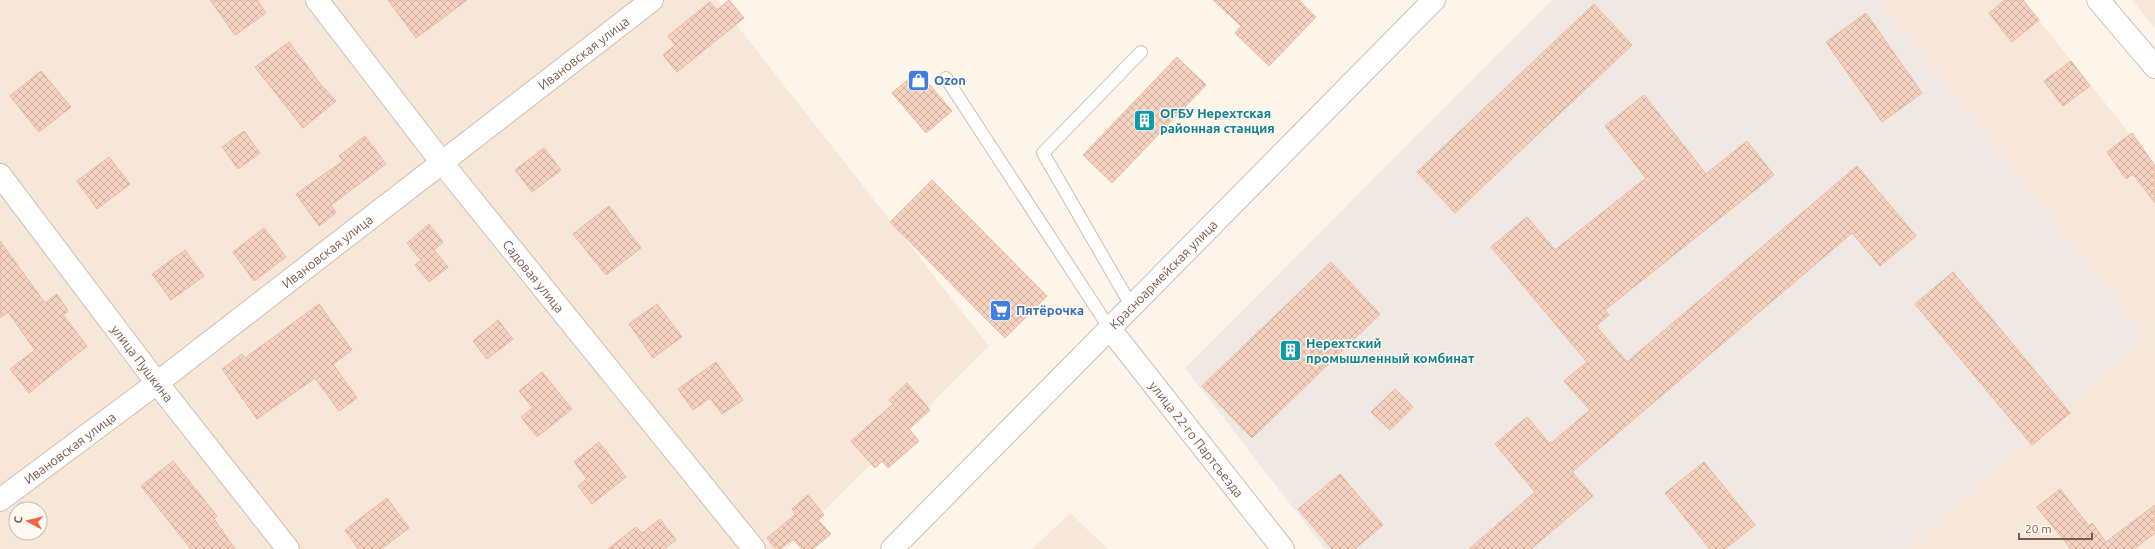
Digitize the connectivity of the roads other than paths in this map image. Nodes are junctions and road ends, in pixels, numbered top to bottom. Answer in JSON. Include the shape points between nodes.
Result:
{"nodes":[{"id":1,"x":317,"y":0,"type":"edge"},
{"id":2,"x":652,"y":0,"type":"edge"},
{"id":3,"x":1434,"y":0,"type":"edge"},
{"id":4,"x":2098,"y":0,"type":"edge"},
{"id":5,"x":1141,"y":52,"type":"dead end"},
{"id":6,"x":2155,"y":68,"type":"edge"},
{"id":7,"x":946,"y":78,"type":"dead end"},
{"id":8,"x":443,"y":164,"type":"junction"},
{"id":9,"x":0,"y":175,"type":"edge"},
{"id":10,"x":1132,"y":306,"type":"junction"},
{"id":11,"x":1110,"y":329,"type":"junction"},
{"id":12,"x":157,"y":383,"type":"junction"},
{"id":13,"x":0,"y":500,"type":"edge"},
{"id":14,"x":288,"y":549,"type":"edge"},
{"id":15,"x":754,"y":549,"type":"edge"},
{"id":16,"x":892,"y":549,"type":"edge"},
{"id":17,"x":1283,"y":549,"type":"edge"}],
"edges":[{"from":1,"to":8,"type":"street","name":"Садовая улица"},
{"from":2,"to":8,"type":"street","name":"Ивановская улица"},
{"from":3,"to":10,"type":"street","name":"Красноармейская улица"},
{"from":4,"to":6,"type":"street"},
{"from":5,"to":10,"type":"lane","via":[[1043,153]]},
{"from":7,"to":11,"type":"lane"},
{"from":8,"to":12,"type":"street","name":"Ивановская улица"},
{"from":8,"to":15,"type":"street","name":"Садовая улица"},
{"from":9,"to":12,"type":"street","name":"улица Пушкина"},
{"from":10,"to":11,"type":"street","name":"Красноармейская улица"},
{"from":11,"to":16,"type":"street","name":"Красноармейская улица"},
{"from":11,"to":17,"type":"street","name":"улица 22-го Партсъезда"},
{"from":12,"to":13,"type":"street","name":"Ивановская улица"},
{"from":12,"to":14,"type":"street","name":"улица Пушкина"}]}
